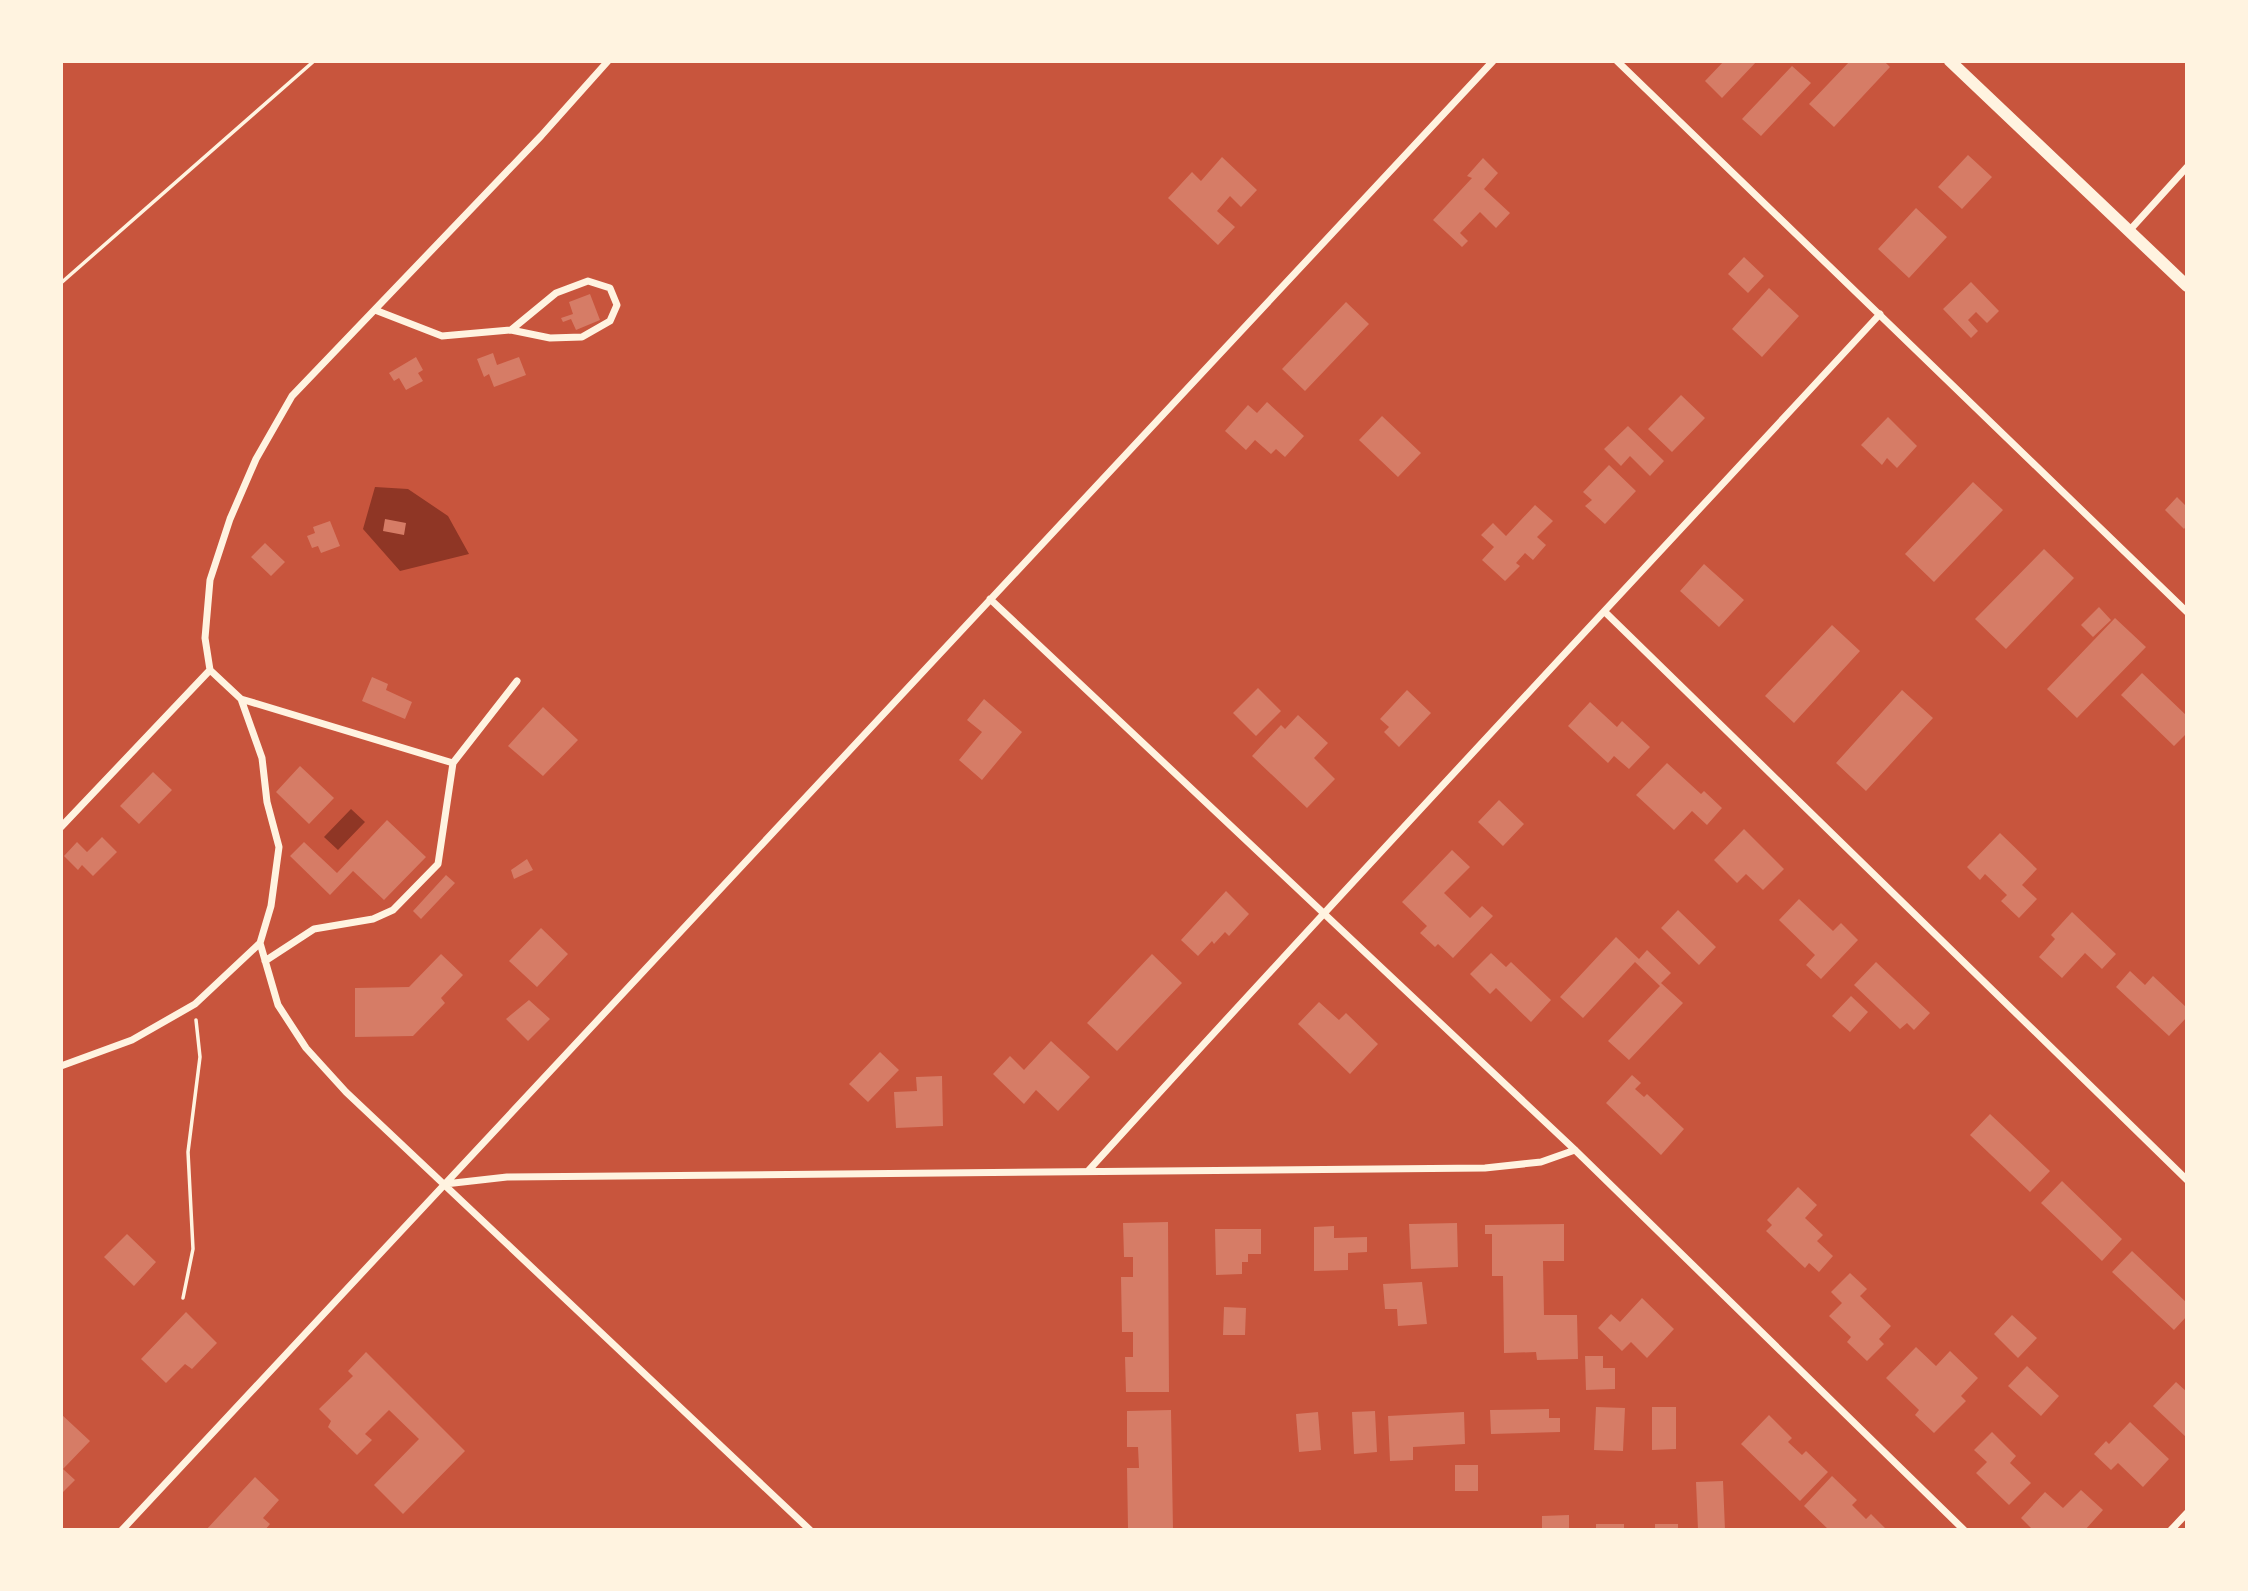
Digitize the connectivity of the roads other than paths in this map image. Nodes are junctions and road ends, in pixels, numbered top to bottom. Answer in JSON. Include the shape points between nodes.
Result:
{"nodes":[{"id":1,"x":608,"y":61,"type":"edge"},
{"id":2,"x":1493,"y":61,"type":"edge"},
{"id":3,"x":1617,"y":61,"type":"edge"},
{"id":4,"x":1950,"y":61,"type":"edge"},
{"id":5,"x":2187,"y":167,"type":"edge"},
{"id":6,"x":2129,"y":231,"type":"junction"},
{"id":7,"x":2187,"y":286,"type":"edge"},
{"id":8,"x":374,"y":310,"type":"junction"},
{"id":9,"x":1880,"y":314,"type":"junction"},
{"id":10,"x":511,"y":330,"type":"junction"},
{"id":11,"x":990,"y":599,"type":"junction"},
{"id":12,"x":1605,"y":612,"type":"junction"},
{"id":13,"x":2187,"y":612,"type":"edge"},
{"id":14,"x":210,"y":670,"type":"junction"},
{"id":15,"x":517,"y":681,"type":"dead end"},
{"id":16,"x":241,"y":699,"type":"junction"},
{"id":17,"x":453,"y":763,"type":"junction"},
{"id":18,"x":61,"y":827,"type":"edge"},
{"id":19,"x":1322,"y":912,"type":"junction"},
{"id":20,"x":260,"y":943,"type":"junction"},
{"id":21,"x":265,"y":961,"type":"junction"},
{"id":22,"x":61,"y":1066,"type":"edge"},
{"id":23,"x":1575,"y":1150,"type":"junction"},
{"id":24,"x":1088,"y":1171,"type":"junction"},
{"id":25,"x":2187,"y":1180,"type":"edge"},
{"id":26,"x":445,"y":1184,"type":"junction"},
{"id":27,"x":2187,"y":1513,"type":"edge"},
{"id":28,"x":122,"y":1530,"type":"edge"},
{"id":29,"x":810,"y":1530,"type":"edge"},
{"id":30,"x":1964,"y":1530,"type":"edge"},
{"id":31,"x":2171,"y":1530,"type":"edge"}],
"edges":[{"from":1,"to":8,"type":"street"},
{"from":2,"to":11,"type":"street"},
{"from":3,"to":9,"type":"street"},
{"from":4,"to":6,"type":"street"},
{"from":5,"to":6,"type":"street"},
{"from":6,"to":7,"type":"street"},
{"from":8,"to":10,"type":"street","via":[[442,336]]},
{"from":8,"to":14,"type":"street","via":[[292,396],[256,459],[210,580],[205,638]]},
{"from":9,"to":12,"type":"street"},
{"from":9,"to":13,"type":"street"},
{"from":10,"to":10,"type":"street","via":[[550,338],[582,337],[610,321],[617,305],[610,288],[588,281],[556,293]]},
{"from":11,"to":19,"type":"street"},
{"from":11,"to":26,"type":"street"},
{"from":12,"to":19,"type":"street"},
{"from":12,"to":25,"type":"street"},
{"from":14,"to":16,"type":"street"},
{"from":14,"to":18,"type":"street"},
{"from":15,"to":17,"type":"street"},
{"from":16,"to":17,"type":"street"},
{"from":16,"to":20,"type":"street","via":[[262,758],[279,847],[271,906]]},
{"from":17,"to":21,"type":"street","via":[[438,864],[393,910],[373,919],[314,929]]},
{"from":19,"to":23,"type":"street"},
{"from":19,"to":24,"type":"street"},
{"from":20,"to":21,"type":"street"},
{"from":20,"to":22,"type":"street","via":[[195,1004],[132,1040]]},
{"from":21,"to":26,"type":"street","via":[[278,1005],[306,1048]]},
{"from":23,"to":24,"type":"street","via":[[1541,1162],[1485,1168]]},
{"from":23,"to":30,"type":"street"},
{"from":24,"to":26,"type":"street","via":[[507,1177]]},
{"from":26,"to":28,"type":"street"},
{"from":26,"to":29,"type":"street"},
{"from":27,"to":31,"type":"street"}]}
